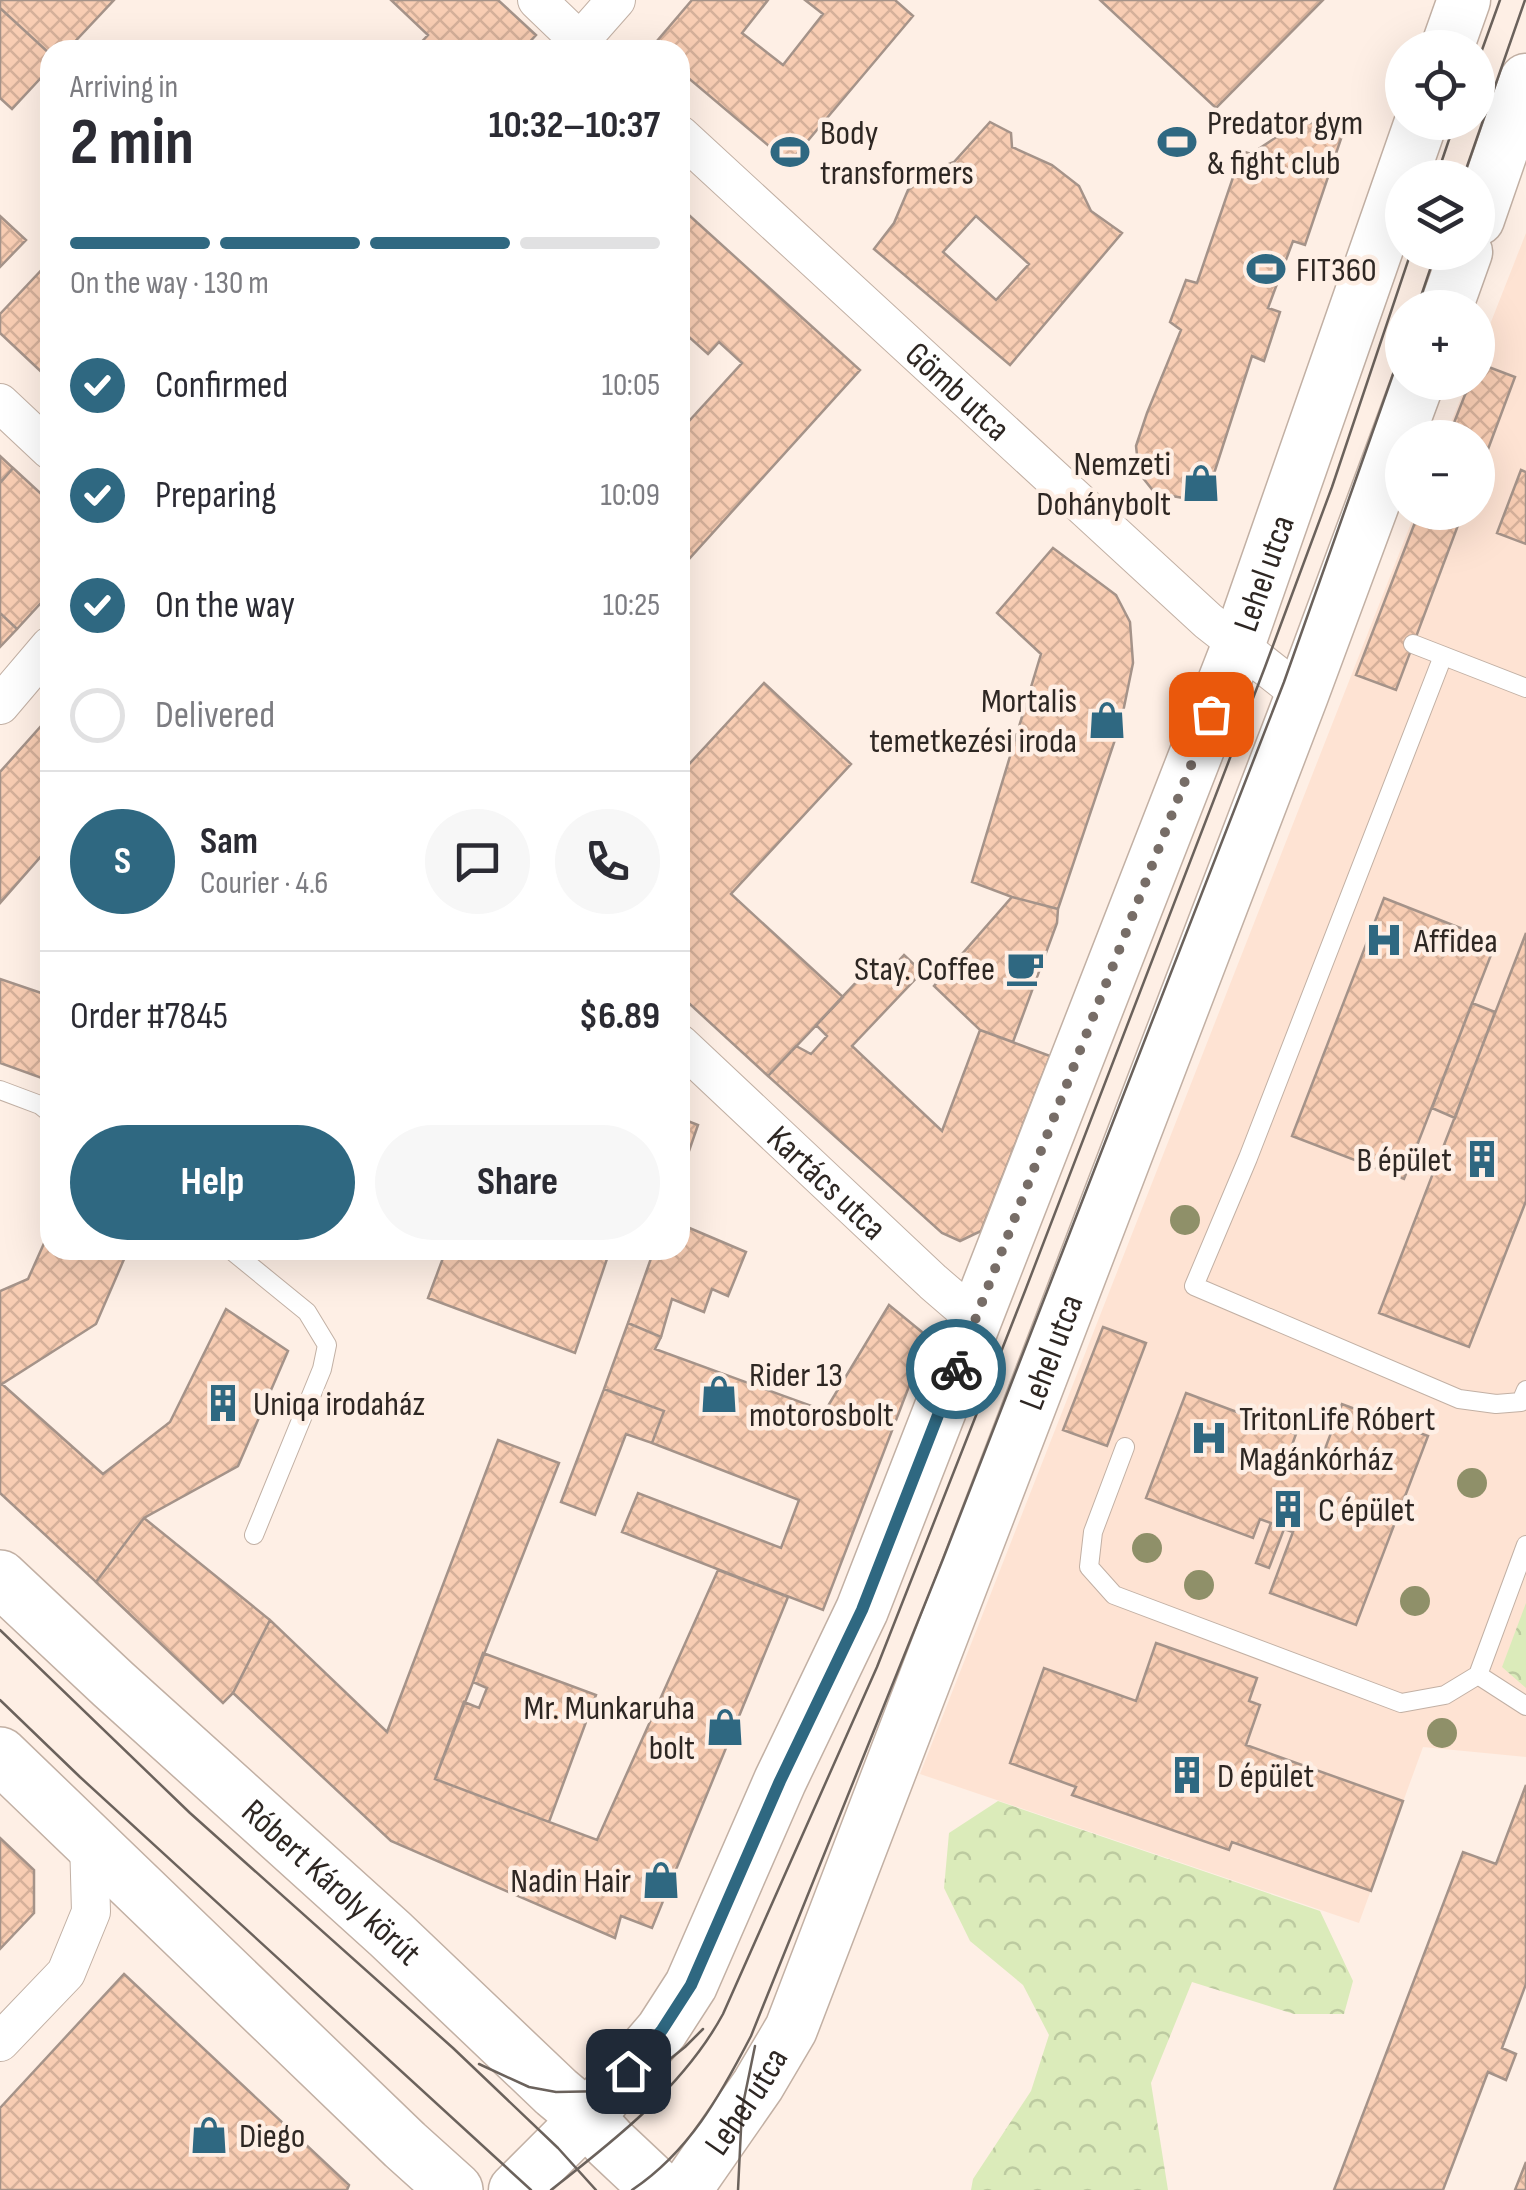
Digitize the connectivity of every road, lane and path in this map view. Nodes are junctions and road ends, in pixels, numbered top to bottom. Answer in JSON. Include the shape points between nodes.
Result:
{"nodes":[{"id":1,"x":537,"y":0,"type":"edge"},
{"id":2,"x":616,"y":0,"type":"edge"},
{"id":3,"x":1464,"y":0,"type":"edge"},
{"id":4,"x":1453,"y":30,"type":"edge"},
{"id":5,"x":574,"y":40,"type":"edge"},
{"id":6,"x":585,"y":40,"type":"edge"},
{"id":7,"x":1526,"y":80,"type":"edge"},
{"id":8,"x":1415,"y":140,"type":"edge"},
{"id":9,"x":690,"y":143,"type":"edge"},
{"id":10,"x":1495,"y":170,"type":"edge"},
{"id":11,"x":1412,"y":400,"type":"edge"},
{"id":12,"x":0,"y":403,"type":"edge"},
{"id":13,"x":40,"y":441,"type":"edge"},
{"id":14,"x":1413,"y":644,"type":"dead end"},
{"id":15,"x":1238,"y":646,"type":"junction"},
{"id":16,"x":1442,"y":656,"type":"junction"},
{"id":17,"x":40,"y":658,"type":"edge"},
{"id":18,"x":1526,"y":688,"type":"edge"},
{"id":19,"x":1302,"y":696,"type":"junction"},
{"id":20,"x":0,"y":704,"type":"edge"},
{"id":21,"x":690,"y":1053,"type":"edge"},
{"id":22,"x":0,"y":1090,"type":"edge"},
{"id":23,"x":40,"y":1105,"type":"edge"},
{"id":24,"x":242,"y":1260,"type":"edge"},
{"id":25,"x":976,"y":1319,"type":"junction"},
{"id":26,"x":1524,"y":1402,"type":"edge"},
{"id":27,"x":1125,"y":1448,"type":"dead end"},
{"id":28,"x":254,"y":1535,"type":"dead end"},
{"id":29,"x":1526,"y":1546,"type":"edge"},
{"id":30,"x":0,"y":1578,"type":"edge"},
{"id":31,"x":1478,"y":1675,"type":"junction"},
{"id":32,"x":1526,"y":1706,"type":"edge"},
{"id":33,"x":0,"y":1754,"type":"edge"},
{"id":34,"x":89,"y":1839,"type":"junction"},
{"id":35,"x":0,"y":2042,"type":"edge"},
{"id":36,"x":587,"y":2118,"type":"junction"},
{"id":37,"x":455,"y":2190,"type":"edge"},
{"id":38,"x":515,"y":2190,"type":"edge"},
{"id":39,"x":660,"y":2190,"type":"edge"},
{"id":40,"x":685,"y":2190,"type":"edge"}],
"edges":[{"from":1,"to":5,"type":"street"},
{"from":2,"to":6,"type":"street"},
{"from":3,"to":4,"type":"main road"},
{"from":7,"to":10,"type":"main road"},
{"from":8,"to":15,"type":"main road","name":"Lehel utca"},
{"from":9,"to":15,"type":"street","name":"Gömb utca"},
{"from":11,"to":19,"type":"main road","name":"Lehel utca","via":[[1343,617]]},
{"from":12,"to":13,"type":"street"},
{"from":14,"to":16,"type":"lane"},
{"from":15,"to":19,"type":"street","name":"Gömb utca"},
{"from":15,"to":25,"type":"main road","name":"Lehel utca"},
{"from":16,"to":18,"type":"lane"},
{"from":16,"to":26,"type":"lane","via":[[1194,1286],[1459,1399]]},
{"from":17,"to":20,"type":"street"},
{"from":19,"to":40,"type":"main road","name":"Lehel utca","via":[[790,2028]]},
{"from":21,"to":25,"type":"street","name":"Kartács utca"},
{"from":22,"to":23,"type":"lane"},
{"from":24,"to":28,"type":"lane","via":[[306,1312],[327,1345]]},
{"from":25,"to":36,"type":"main road","name":"Lehel utca","via":[[862,1610],[691,1985]]},
{"from":27,"to":31,"type":"lane","via":[[1093,1532],[1089,1566],[1114,1595],[1401,1703],[1445,1695]]},
{"from":29,"to":31,"type":"lane"},
{"from":30,"to":36,"type":"main road","name":"Róbert Károly körút"},
{"from":31,"to":32,"type":"lane"},
{"from":33,"to":34,"type":"main road"},
{"from":34,"to":35,"type":"street","via":[[91,1912],[66,1973]]},
{"from":34,"to":37,"type":"main road"},
{"from":36,"to":38,"type":"main road","name":"Lehel utca"},
{"from":36,"to":39,"type":"main road","name":"Róbert Károly körút"}]}
